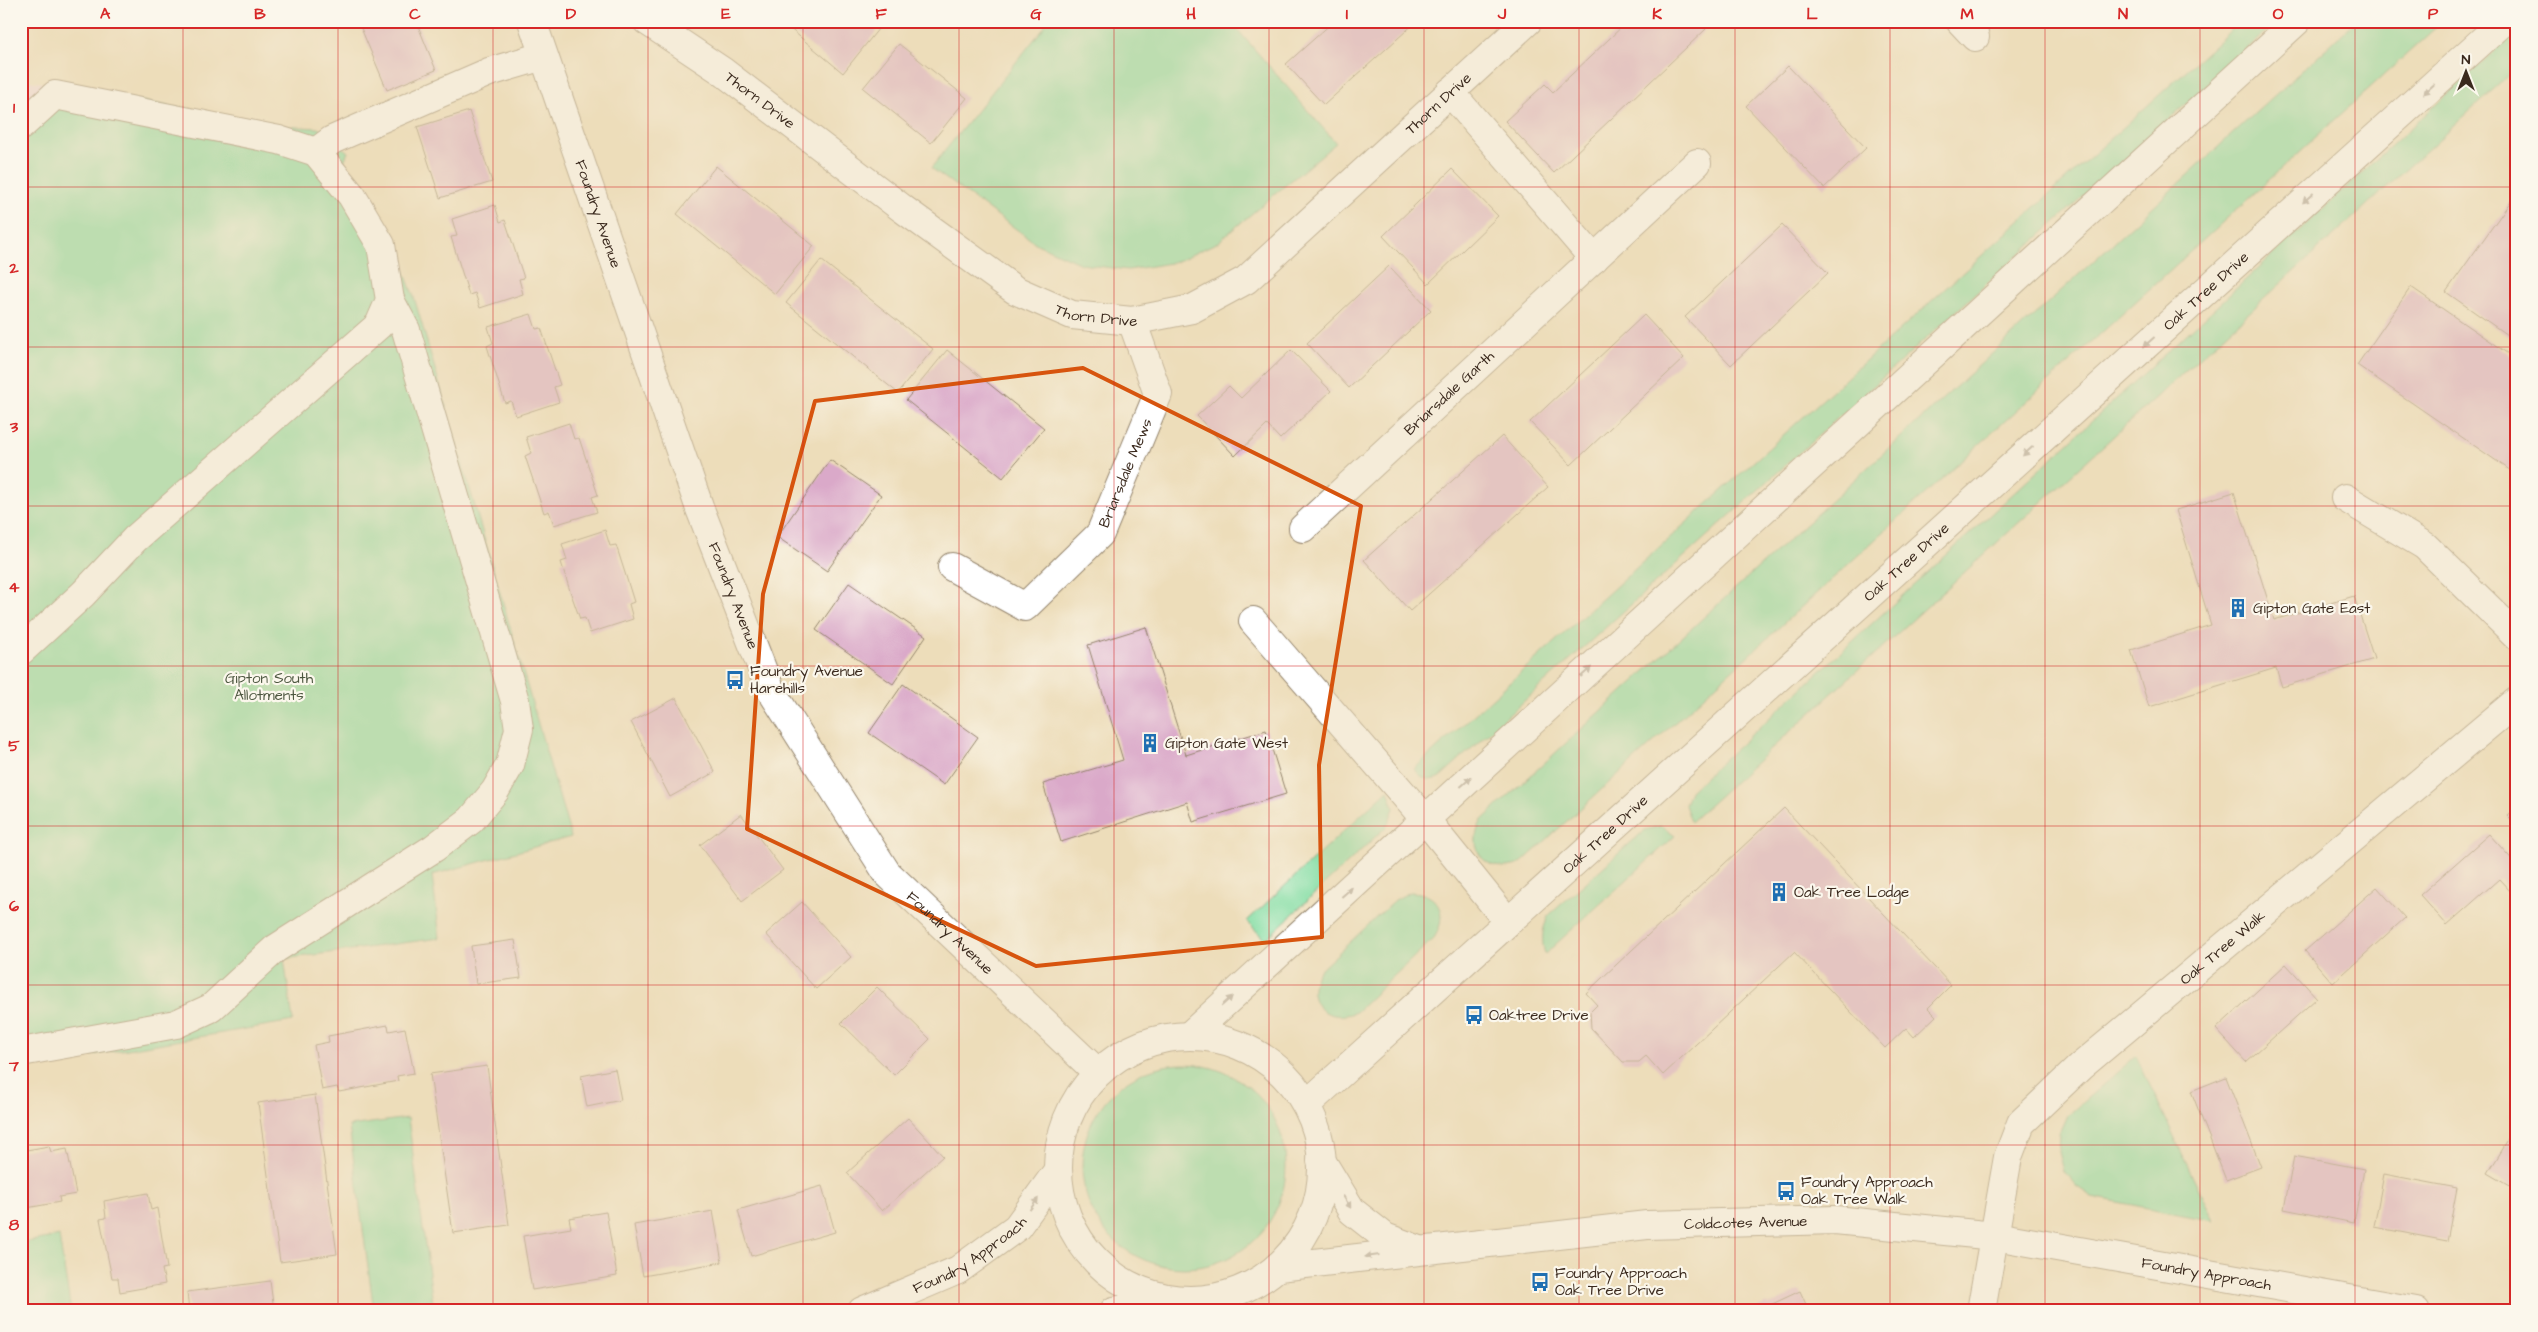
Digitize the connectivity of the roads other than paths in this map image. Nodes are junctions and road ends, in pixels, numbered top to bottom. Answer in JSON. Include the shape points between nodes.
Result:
{"nodes":[{"id":1,"x":532,"y":21,"type":"edge"},
{"id":2,"x":647,"y":21,"type":"edge"},
{"id":3,"x":1528,"y":21,"type":"edge"},
{"id":4,"x":2297,"y":21,"type":"edge"},
{"id":5,"x":2504,"y":21,"type":"edge"},
{"id":6,"x":543,"y":56,"type":"junction"},
{"id":7,"x":1450,"y":92,"type":"junction"},
{"id":8,"x":21,"y":126,"type":"edge"},
{"id":9,"x":316,"y":152,"type":"junction"},
{"id":10,"x":1697,"y":163,"type":"dead end"},
{"id":11,"x":1594,"y":258,"type":"junction"},
{"id":12,"x":390,"y":300,"type":"junction"},
{"id":13,"x":1132,"y":321,"type":"junction"},
{"id":14,"x":2345,"y":498,"type":"dead end"},
{"id":15,"x":1303,"y":528,"type":"dead end"},
{"id":16,"x":952,"y":567,"type":"dead end"},
{"id":17,"x":1253,"y":621,"type":"dead end"},
{"id":18,"x":2517,"y":636,"type":"edge"},
{"id":19,"x":21,"y":651,"type":"edge"},
{"id":20,"x":2517,"y":701,"type":"edge"},
{"id":21,"x":1425,"y":819,"type":"junction"},
{"id":22,"x":1508,"y":922,"type":"junction"},
{"id":23,"x":1191,"y":1034,"type":"junction"},
{"id":24,"x":21,"y":1052,"type":"edge"},
{"id":25,"x":1097,"y":1072,"type":"junction"},
{"id":26,"x":1307,"y":1104,"type":"junction"},
{"id":27,"x":1321,"y":1160,"type":"junction"},
{"id":28,"x":1056,"y":1173,"type":"junction"},
{"id":29,"x":1995,"y":1236,"type":"junction"},
{"id":30,"x":1421,"y":1250,"type":"junction"},
{"id":31,"x":1279,"y":1267,"type":"junction"},
{"id":32,"x":1172,"y":1299,"type":"junction"},
{"id":33,"x":862,"y":1311,"type":"edge"},
{"id":34,"x":1114,"y":1311,"type":"edge"},
{"id":35,"x":1981,"y":1311,"type":"edge"},
{"id":36,"x":2416,"y":1311,"type":"edge"}],
"edges":[{"from":1,"to":6,"type":"street","name":"Foundry Avenue"},
{"from":2,"to":13,"type":"street","name":"Thorn Drive","via":[[722,71],[1015,290],[1072,315]]},
{"from":3,"to":7,"type":"street","name":"Thorn Drive"},
{"from":21,"to":4,"type":"street","one_way":true},
{"from":5,"to":22,"type":"street","name":"Oak Tree Drive","one_way":true},
{"from":6,"to":9,"type":"street","via":[[489,72],[332,140]]},
{"from":6,"to":25,"type":"street","name":"Foundry Avenue","via":[[700,509],[770,689],[887,873]]},
{"from":7,"to":11,"type":"street"},
{"from":7,"to":13,"type":"street","name":"Thorn Drive","via":[[1246,280],[1192,310]]},
{"from":8,"to":9,"type":"street","via":[[55,95],[279,140]]},
{"from":9,"to":12,"type":"street","via":[[352,196],[381,245]]},
{"from":10,"to":11,"type":"street","name":"Briarsdale Garth"},
{"from":11,"to":15,"type":"street","name":"Briarsdale Garth"},
{"from":12,"to":19,"type":"street","via":[[379,325],[135,539],[83,594]]},
{"from":12,"to":24,"type":"street","via":[[406,330],[515,701],[519,729],[510,765],[496,791],[472,820],[434,848],[275,949],[211,1008],[176,1024]]},
{"from":13,"to":16,"type":"street","name":"Briarsdale Mews","via":[[1158,394],[1100,534],[1025,607]]},
{"from":14,"to":18,"type":"street","via":[[2425,546]]},
{"from":17,"to":21,"type":"street"},
{"from":20,"to":29,"type":"street","name":"Oak Tree Walk","via":[[2080,1067],[2021,1124],[2008,1157]]},
{"from":21,"to":22,"type":"street"},
{"from":23,"to":21,"type":"street","one_way":true},
{"from":22,"to":26,"type":"street","name":"Oak Tree Drive"},
{"from":23,"to":25,"type":"street","name":"Foundry Approach","via":[[1143,1043]]},
{"from":23,"to":26,"type":"street","name":"Foundry Approach","via":[[1237,1043],[1276,1066]]},
{"from":25,"to":28,"type":"street","name":"Foundry Approach","via":[[1084,1087],[1061,1132]]},
{"from":26,"to":27,"type":"street","name":"Foundry Approach","via":[[1322,1148]]},
{"from":27,"to":30,"type":"street","name":"Coldcotes Avenue","one_way":true,"via":[[1352,1211],[1385,1237]]},
{"from":27,"to":31,"type":"street","name":"Foundry Approach","via":[[1318,1205],[1294,1250]]},
{"from":28,"to":32,"type":"street","name":"Foundry Approach","via":[[1067,1219],[1092,1258],[1115,1278],[1144,1292]]},
{"from":33,"to":28,"type":"street","name":"Foundry Approach","one_way":true,"via":[[958,1270],[1017,1227]]},
{"from":29,"to":30,"type":"street","name":"Coldcotes Avenue","via":[[1835,1220],[1647,1225]]},
{"from":29,"to":35,"type":"street"},
{"from":29,"to":36,"type":"street","name":"Foundry Approach"},
{"from":30,"to":31,"type":"street","name":"Coldcotes Avenue","one_way":true},
{"from":31,"to":32,"type":"street","name":"Foundry Approach","via":[[1245,1288],[1202,1300]]},
{"from":32,"to":34,"type":"street","name":"Foundry Approach"}]}
